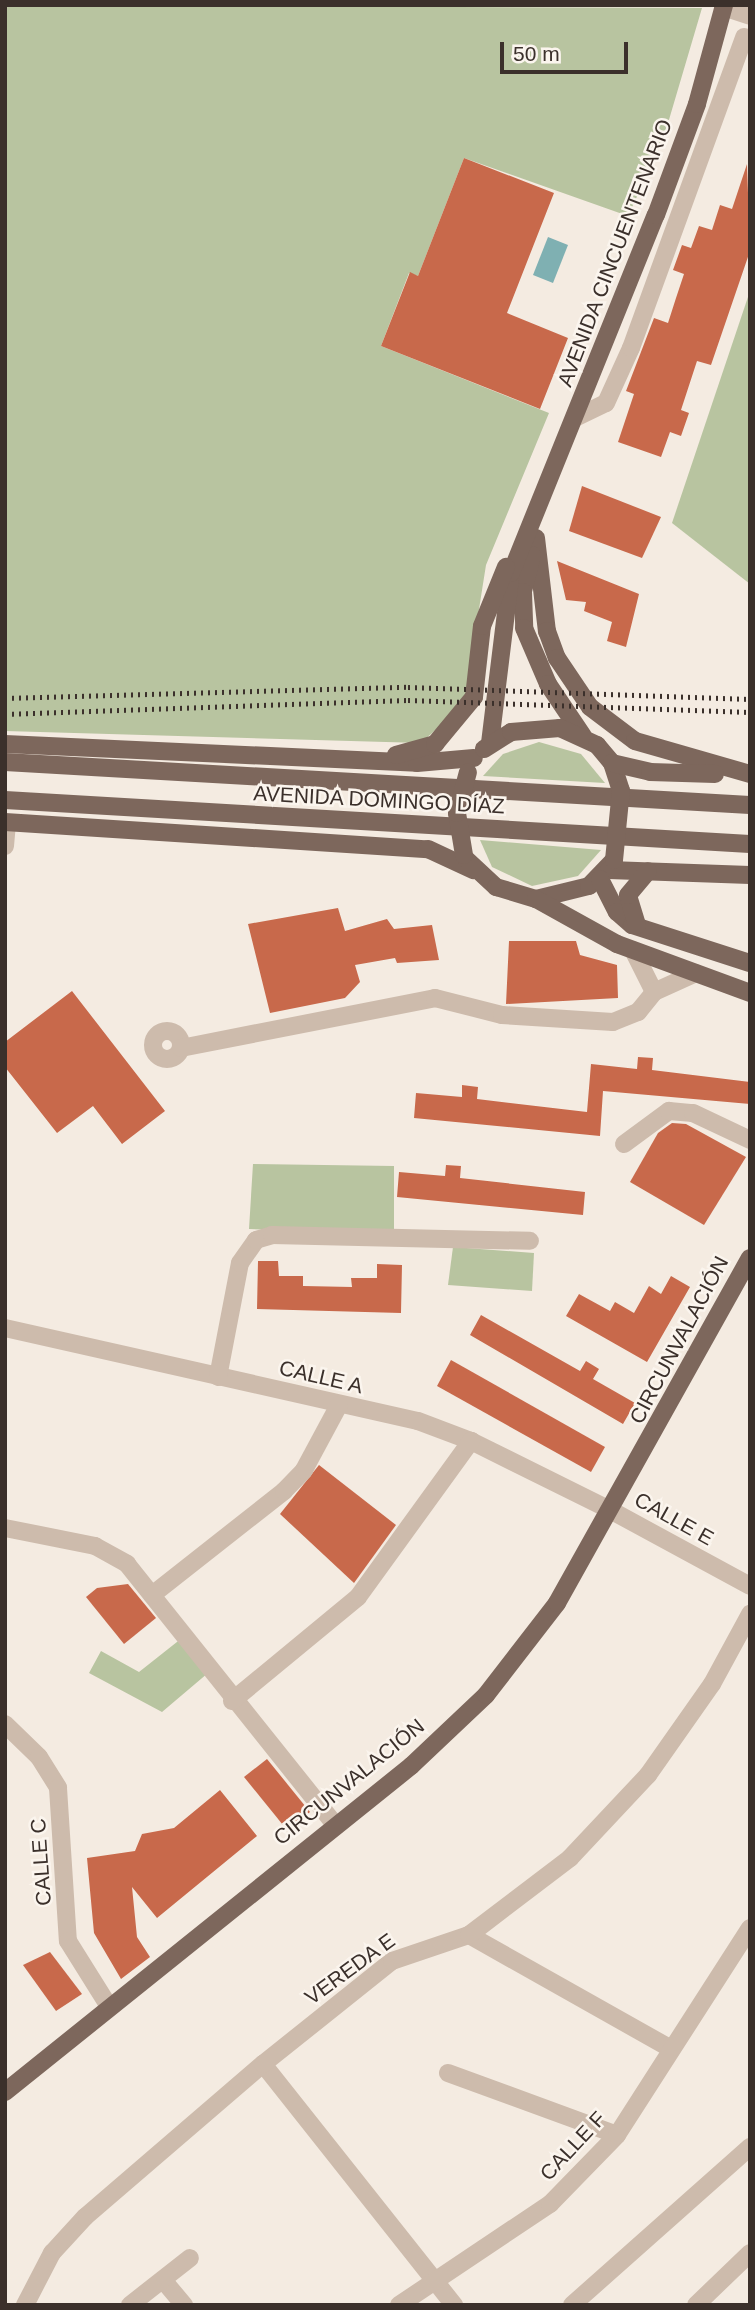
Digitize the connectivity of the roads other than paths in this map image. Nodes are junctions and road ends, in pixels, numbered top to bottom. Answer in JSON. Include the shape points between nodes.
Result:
{"nodes":[{"id":1,"x":724,"y":6,"type":"edge"},
{"id":2,"x":750,"y":16,"type":"edge"},
{"id":3,"x":719,"y":29,"type":"junction"},
{"id":4,"x":747,"y":38,"type":"edge"},
{"id":5,"x":575,"y":418,"type":"junction"},
{"id":6,"x":530,"y":536,"type":"junction"},
{"id":7,"x":583,"y":736,"type":"junction"},
{"id":8,"x":490,"y":743,"type":"junction"},
{"id":9,"x":5,"y":744,"type":"edge"},
{"id":10,"x":370,"y":759,"type":"junction"},
{"id":11,"x":5,"y":762,"type":"edge"},
{"id":12,"x":612,"y":762,"type":"junction"},
{"id":13,"x":471,"y":765,"type":"junction"},
{"id":14,"x":750,"y":775,"type":"edge"},
{"id":15,"x":5,"y":800,"type":"edge"},
{"id":16,"x":750,"y":806,"type":"edge"},
{"id":17,"x":6,"y":822,"type":"edge"},
{"id":18,"x":750,"y":844,"type":"edge"},
{"id":19,"x":5,"y":846,"type":"edge"},
{"id":20,"x":469,"y":863,"type":"junction"},
{"id":21,"x":607,"y":870,"type":"junction"},
{"id":22,"x":648,"y":871,"type":"junction"},
{"id":23,"x":750,"y":875,"type":"edge"},
{"id":24,"x":536,"y":899,"type":"junction"},
{"id":25,"x":639,"y":928,"type":"junction"},
{"id":26,"x":633,"y":950,"type":"junction"},
{"id":27,"x":750,"y":963,"type":"edge"},
{"id":28,"x":696,"y":973,"type":"junction"},
{"id":29,"x":654,"y":992,"type":"junction"},
{"id":30,"x":750,"y":993,"type":"edge"},
{"id":31,"x":181,"y":1048,"type":"dead end"},
{"id":32,"x":750,"y":1140,"type":"edge"},
{"id":33,"x":624,"y":1144,"type":"dead end"},
{"id":34,"x":530,"y":1241,"type":"dead end"},
{"id":35,"x":750,"y":1258,"type":"edge"},
{"id":36,"x":5,"y":1328,"type":"edge"},
{"id":37,"x":218,"y":1377,"type":"junction"},
{"id":38,"x":339,"y":1405,"type":"junction"},
{"id":39,"x":471,"y":1441,"type":"junction"},
{"id":40,"x":612,"y":1511,"type":"junction"},
{"id":41,"x":5,"y":1528,"type":"edge"},
{"id":42,"x":750,"y":1587,"type":"edge"},
{"id":43,"x":152,"y":1595,"type":"junction"},
{"id":44,"x":750,"y":1614,"type":"edge"},
{"id":45,"x":232,"y":1701,"type":"junction"},
{"id":46,"x":5,"y":1724,"type":"edge"},
{"id":47,"x":335,"y":1825,"type":"junction"},
{"id":48,"x":750,"y":1928,"type":"edge"},
{"id":49,"x":470,"y":1936,"type":"junction"},
{"id":50,"x":108,"y":2005,"type":"junction"},
{"id":51,"x":671,"y":2049,"type":"junction"},
{"id":52,"x":263,"y":2064,"type":"junction"},
{"id":53,"x":448,"y":2073,"type":"dead end"},
{"id":54,"x":5,"y":2092,"type":"edge"},
{"id":55,"x":617,"y":2135,"type":"junction"},
{"id":56,"x":750,"y":2147,"type":"edge"},
{"id":57,"x":750,"y":2253,"type":"edge"},
{"id":58,"x":190,"y":2258,"type":"dead end"},
{"id":59,"x":163,"y":2280,"type":"junction"},
{"id":60,"x":436,"y":2281,"type":"junction"},
{"id":61,"x":25,"y":2305,"type":"edge"},
{"id":62,"x":130,"y":2305,"type":"edge"},
{"id":63,"x":184,"y":2305,"type":"edge"},
{"id":64,"x":399,"y":2305,"type":"edge"},
{"id":65,"x":454,"y":2305,"type":"edge"},
{"id":66,"x":572,"y":2305,"type":"edge"},
{"id":67,"x":695,"y":2305,"type":"edge"}],
"edges":[{"from":1,"to":2,"type":"street"},
{"from":1,"to":3,"type":"main road","name":"AVENIDA CINCUENTENARIO"},
{"from":3,"to":4,"type":"street"},
{"from":3,"to":5,"type":"main road","name":"AVENIDA CINCUENTENARIO","via":[[656,215]]},
{"from":4,"to":5,"type":"street","via":[[631,348],[606,403]]},
{"from":5,"to":6,"type":"main road","name":"AVENIDA CINCUENTENARIO"},
{"from":6,"to":7,"type":"main road","name":"AVENIDA CINCUENTENARIO","via":[[524,628],[548,684]]},
{"from":6,"to":8,"type":"main road","name":"AVENIDA CINCUENTENARIO","via":[[505,598],[500,689]]},
{"from":6,"to":10,"type":"main road","via":[[489,598],[474,697],[457,724],[435,744]]},
{"from":6,"to":14,"type":"main road","via":[[547,631],[562,667],[590,707],[635,741]]},
{"from":7,"to":8,"type":"main road","via":[[535,727]]},
{"from":7,"to":12,"type":"main road"},
{"from":8,"to":13,"type":"main road"},
{"from":9,"to":10,"type":"main road"},
{"from":10,"to":13,"type":"main road"},
{"from":11,"to":16,"type":"main road","name":"AVENIDA DOMINGO DÍAZ"},
{"from":12,"to":14,"type":"main road","via":[[650,772]]},
{"from":12,"to":21,"type":"main road","bridge":true,"via":[[621,790]]},
{"from":13,"to":20,"type":"main road","bridge":true,"via":[[457,813]]},
{"from":15,"to":18,"type":"main road","name":"AVENIDA DOMINGO DÍAZ"},
{"from":17,"to":19,"type":"street"},
{"from":17,"to":20,"type":"main road","via":[[428,849]]},
{"from":20,"to":24,"type":"main road","via":[[496,887]]},
{"from":21,"to":22,"type":"main road"},
{"from":21,"to":24,"type":"main road","via":[[574,893]]},
{"from":21,"to":25,"type":"main road","via":[[617,912]]},
{"from":22,"to":23,"type":"main road"},
{"from":22,"to":25,"type":"main road","via":[[628,895],[629,911]]},
{"from":24,"to":26,"type":"main road"},
{"from":25,"to":27,"type":"main road"},
{"from":26,"to":28,"type":"main road"},
{"from":26,"to":29,"type":"street"},
{"from":28,"to":29,"type":"street"},
{"from":28,"to":30,"type":"main road"},
{"from":29,"to":31,"type":"street","via":[[638,1012],[613,1021],[502,1015],[435,998]]},
{"from":32,"to":33,"type":"street","via":[[693,1113],[669,1111]]},
{"from":34,"to":37,"type":"street","via":[[272,1235],[256,1240],[240,1263]]},
{"from":35,"to":40,"type":"main road","name":"CIRCUNVALACIÓN"},
{"from":36,"to":37,"type":"street","name":"CALLE A"},
{"from":37,"to":38,"type":"street","name":"CALLE A"},
{"from":38,"to":39,"type":"street","name":"CALLE A","via":[[418,1421]]},
{"from":38,"to":43,"type":"street","via":[[304,1469],[284,1491]]},
{"from":39,"to":40,"type":"street","name":"CALLE A"},
{"from":39,"to":45,"type":"street","via":[[358,1597]]},
{"from":40,"to":42,"type":"street","name":"CALLE E"},
{"from":40,"to":47,"type":"main road","name":"CIRCUNVALACIÓN","via":[[558,1603],[486,1695],[411,1766]]},
{"from":41,"to":43,"type":"street","via":[[112,1553]]},
{"from":43,"to":45,"type":"street"},
{"from":44,"to":49,"type":"street","name":"VEREDA E","via":[[712,1684],[649,1775],[569,1858]]},
{"from":45,"to":47,"type":"street"},
{"from":46,"to":50,"type":"street","name":"CALLE C","via":[[39,1757],[58,1788],[68,1941]]},
{"from":47,"to":50,"type":"main road","name":"CIRCUNVALACIÓN"},
{"from":48,"to":51,"type":"street","name":"CALLE F"},
{"from":49,"to":51,"type":"street"},
{"from":49,"to":52,"type":"street","name":"VEREDA E","via":[[391,1961]]},
{"from":50,"to":54,"type":"main road","name":"CIRCUNVALACIÓN"},
{"from":51,"to":55,"type":"street","name":"CALLE F"},
{"from":52,"to":60,"type":"street"},
{"from":52,"to":61,"type":"street","name":"VEREDA E","via":[[85,2217],[52,2253]]},
{"from":53,"to":55,"type":"street"},
{"from":55,"to":60,"type":"street","name":"CALLE F","via":[[550,2204]]},
{"from":56,"to":66,"type":"street"},
{"from":57,"to":67,"type":"street"},
{"from":58,"to":59,"type":"street"},
{"from":59,"to":62,"type":"street"},
{"from":59,"to":63,"type":"street"},
{"from":60,"to":64,"type":"street","name":"CALLE F"},
{"from":60,"to":65,"type":"street"}]}
